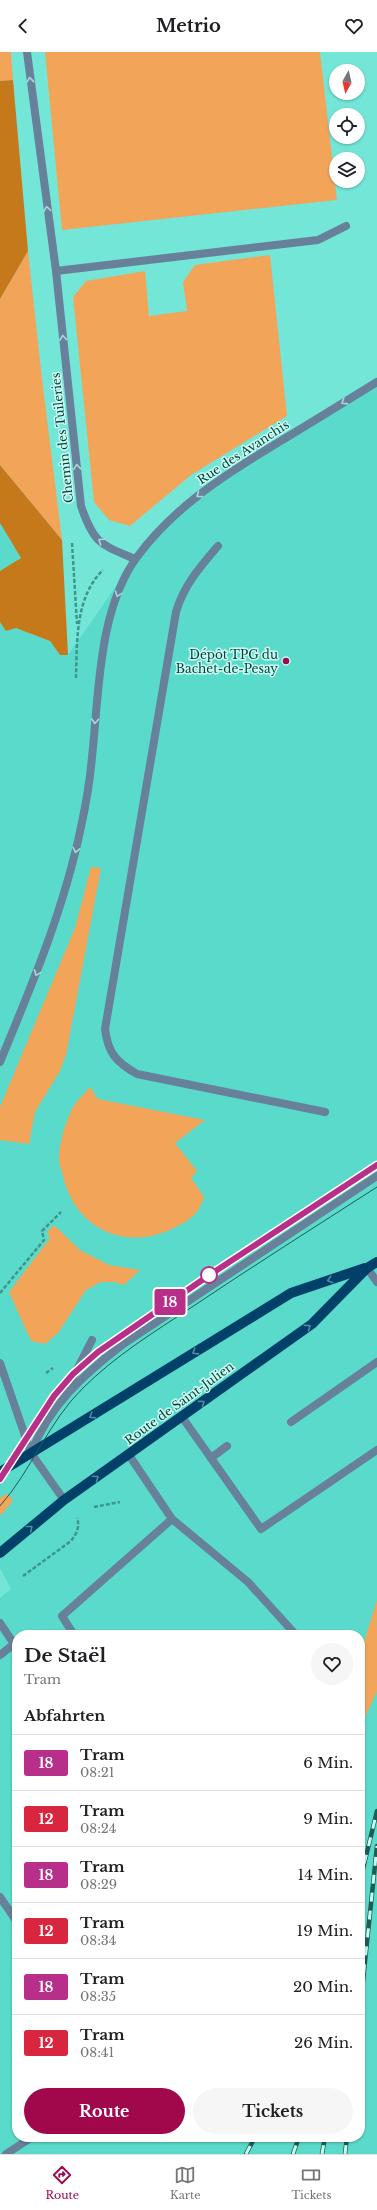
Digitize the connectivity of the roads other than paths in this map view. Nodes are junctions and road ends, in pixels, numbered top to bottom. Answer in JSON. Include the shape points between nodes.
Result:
{"nodes":[{"id":1,"x":27,"y":52,"type":"edge"},
{"id":2,"x":346,"y":226,"type":"dead end"},
{"id":3,"x":56,"y":271,"type":"junction"},
{"id":4,"x":377,"y":382,"type":"edge"},
{"id":5,"x":218,"y":546,"type":"dead end"},
{"id":6,"x":135,"y":559,"type":"junction"},
{"id":7,"x":0,"y":1062,"type":"edge"},
{"id":8,"x":325,"y":1112,"type":"dead end"},
{"id":9,"x":377,"y":1176,"type":"edge"},
{"id":10,"x":377,"y":1262,"type":"edge"},
{"id":11,"x":367,"y":1268,"type":"junction"},
{"id":12,"x":377,"y":1282,"type":"edge"},
{"id":13,"x":92,"y":1340,"type":"dead end"},
{"id":14,"x":377,"y":1362,"type":"edge"},
{"id":15,"x":0,"y":1363,"type":"edge"},
{"id":16,"x":60,"y":1401,"type":"junction"},
{"id":17,"x":182,"y":1417,"type":"junction"},
{"id":18,"x":291,"y":1422,"type":"dead end"},
{"id":19,"x":227,"y":1446,"type":"dead end"},
{"id":20,"x":377,"y":1450,"type":"edge"},
{"id":21,"x":31,"y":1453,"type":"junction"},
{"id":22,"x":128,"y":1455,"type":"junction"},
{"id":23,"x":211,"y":1458,"type":"junction"},
{"id":24,"x":0,"y":1472,"type":"edge"},
{"id":25,"x":64,"y":1500,"type":"junction"},
{"id":26,"x":172,"y":1519,"type":"junction"},
{"id":27,"x":0,"y":1553,"type":"edge"},
{"id":28,"x":0,"y":1623,"type":"edge"},
{"id":29,"x":71,"y":1630,"type":"edge"},
{"id":30,"x":291,"y":1630,"type":"edge"},
{"id":31,"x":12,"y":1640,"type":"edge"},
{"id":32,"x":12,"y":1648,"type":"edge"},
{"id":33,"x":0,"y":1655,"type":"edge"},
{"id":34,"x":0,"y":1897,"type":"edge"},
{"id":35,"x":12,"y":1915,"type":"edge"},
{"id":36,"x":24,"y":2142,"type":"edge"},
{"id":37,"x":6,"y":2154,"type":"edge"}],
"edges":[{"from":3,"to":1,"type":"street","name":"Chemin des Tuileries","one_way":true},
{"from":2,"to":3,"type":"street","via":[[318,240]]},
{"from":6,"to":3,"type":"street","name":"Chemin des Tuileries","one_way":true,"via":[[97,541],[81,506]]},
{"from":4,"to":6,"type":"street","name":"Rue des Avanchis","one_way":true,"via":[[214,483],[175,513]]},
{"from":5,"to":8,"type":"street","via":[[190,579],[181,594],[176,612],[106,1029],[107,1044],[119,1064],[137,1074]]},
{"from":6,"to":7,"type":"street","one_way":true,"via":[[120,589],[106,637],[99,675],[89,785],[74,860],[48,945]]},
{"from":9,"to":16,"type":"street","via":[[122,1345],[85,1374]]},
{"from":10,"to":11,"type":"main road","name":"Route de Saint-Julien"},
{"from":11,"to":12,"type":"street"},
{"from":17,"to":11,"type":"main road","name":"Route de Saint-Julien","one_way":true,"via":[[312,1324]]},
{"from":11,"to":21,"type":"main road","name":"Route de Saint-Julien","one_way":true,"via":[[291,1293]]},
{"from":13,"to":16,"type":"street"},
{"from":14,"to":18,"type":"street"},
{"from":15,"to":21,"type":"street"},
{"from":16,"to":21,"type":"street","via":[[42,1428]]},
{"from":17,"to":22,"type":"main road","name":"Route de Saint-Julien"},
{"from":17,"to":23,"type":"street"},
{"from":19,"to":23,"type":"street"},
{"from":20,"to":23,"type":"street","via":[[261,1529]]},
{"from":21,"to":24,"type":"main road","name":"Route de Saint-Julien"},
{"from":21,"to":25,"type":"street"},
{"from":25,"to":22,"type":"main road","name":"Route de Saint-Julien","one_way":true},
{"from":22,"to":26,"type":"street"},
{"from":27,"to":25,"type":"main road","name":"Route de Saint-Julien","one_way":true},
{"from":26,"to":29,"type":"street","via":[[62,1616]]},
{"from":26,"to":30,"type":"street","via":[[248,1582]]},
{"from":28,"to":31,"type":"street"},
{"from":32,"to":33,"type":"street"},
{"from":34,"to":35,"type":"street"},
{"from":36,"to":37,"type":"street"}]}
